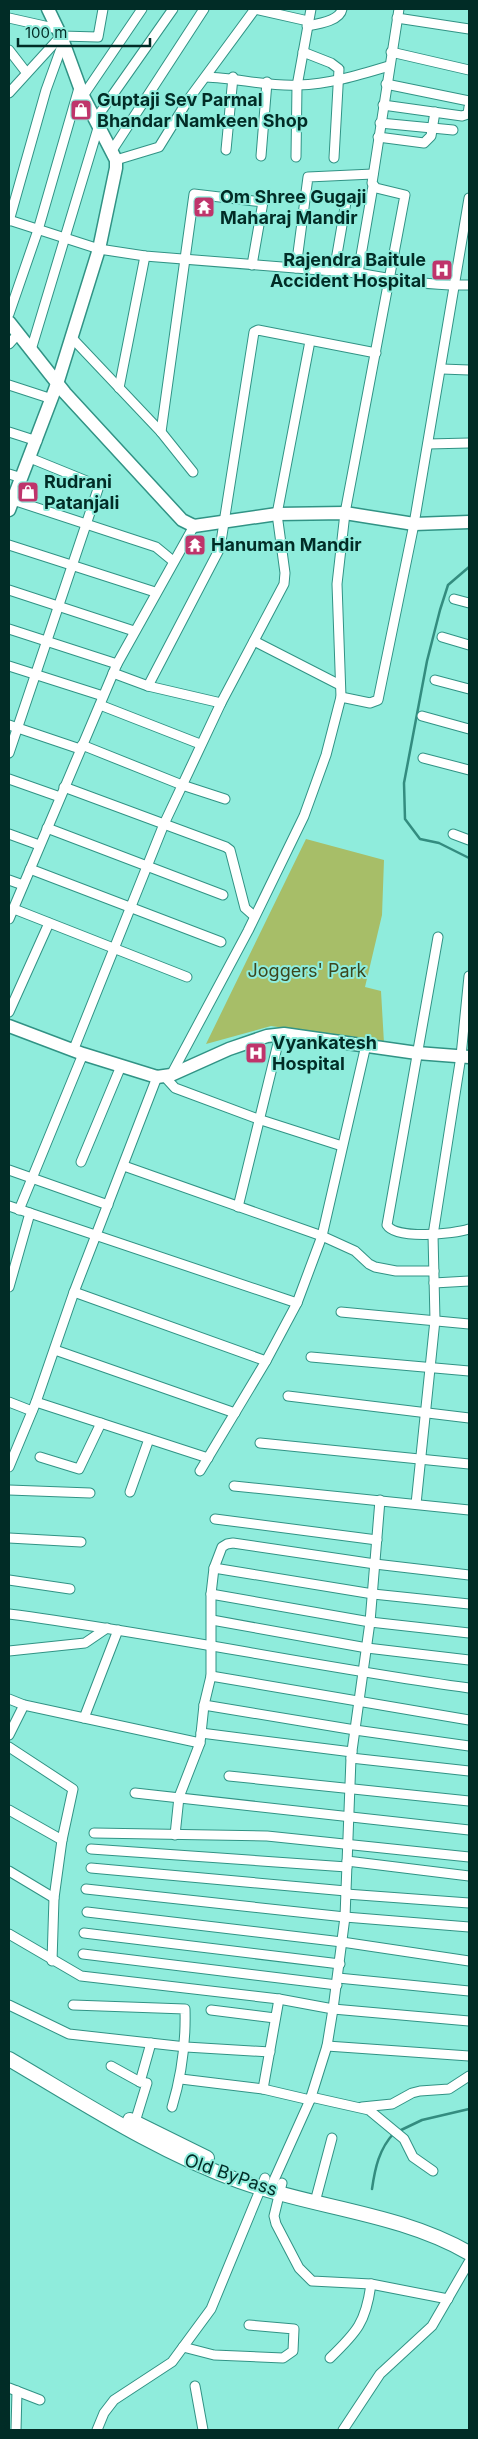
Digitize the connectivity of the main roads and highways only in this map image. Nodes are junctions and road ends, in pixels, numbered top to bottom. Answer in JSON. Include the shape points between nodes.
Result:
{"nodes":[{"id":1,"x":9,"y":2049,"type":"edge"},
{"id":2,"x":9,"y":2059,"type":"edge"},
{"id":3,"x":272,"y":2185,"type":"junction"},
{"id":4,"x":316,"y":2198,"type":"junction"},
{"id":5,"x":469,"y":2243,"type":"edge"},
{"id":6,"x":469,"y":2253,"type":"edge"}],
"edges":[{"from":1,"to":3,"type":"main road","name":"Old ByPass","via":[[86,2097],[198,2154]]},
{"from":2,"to":3,"type":"main road","name":"Old ByPass","via":[[174,2155]]},
{"from":3,"to":4,"type":"main road","name":"Old ByPass"},
{"from":4,"to":5,"type":"main road","name":"Old ByPass","via":[[435,2228]]},
{"from":4,"to":6,"type":"main road","name":"Old ByPass","via":[[452,2243]]}]}
